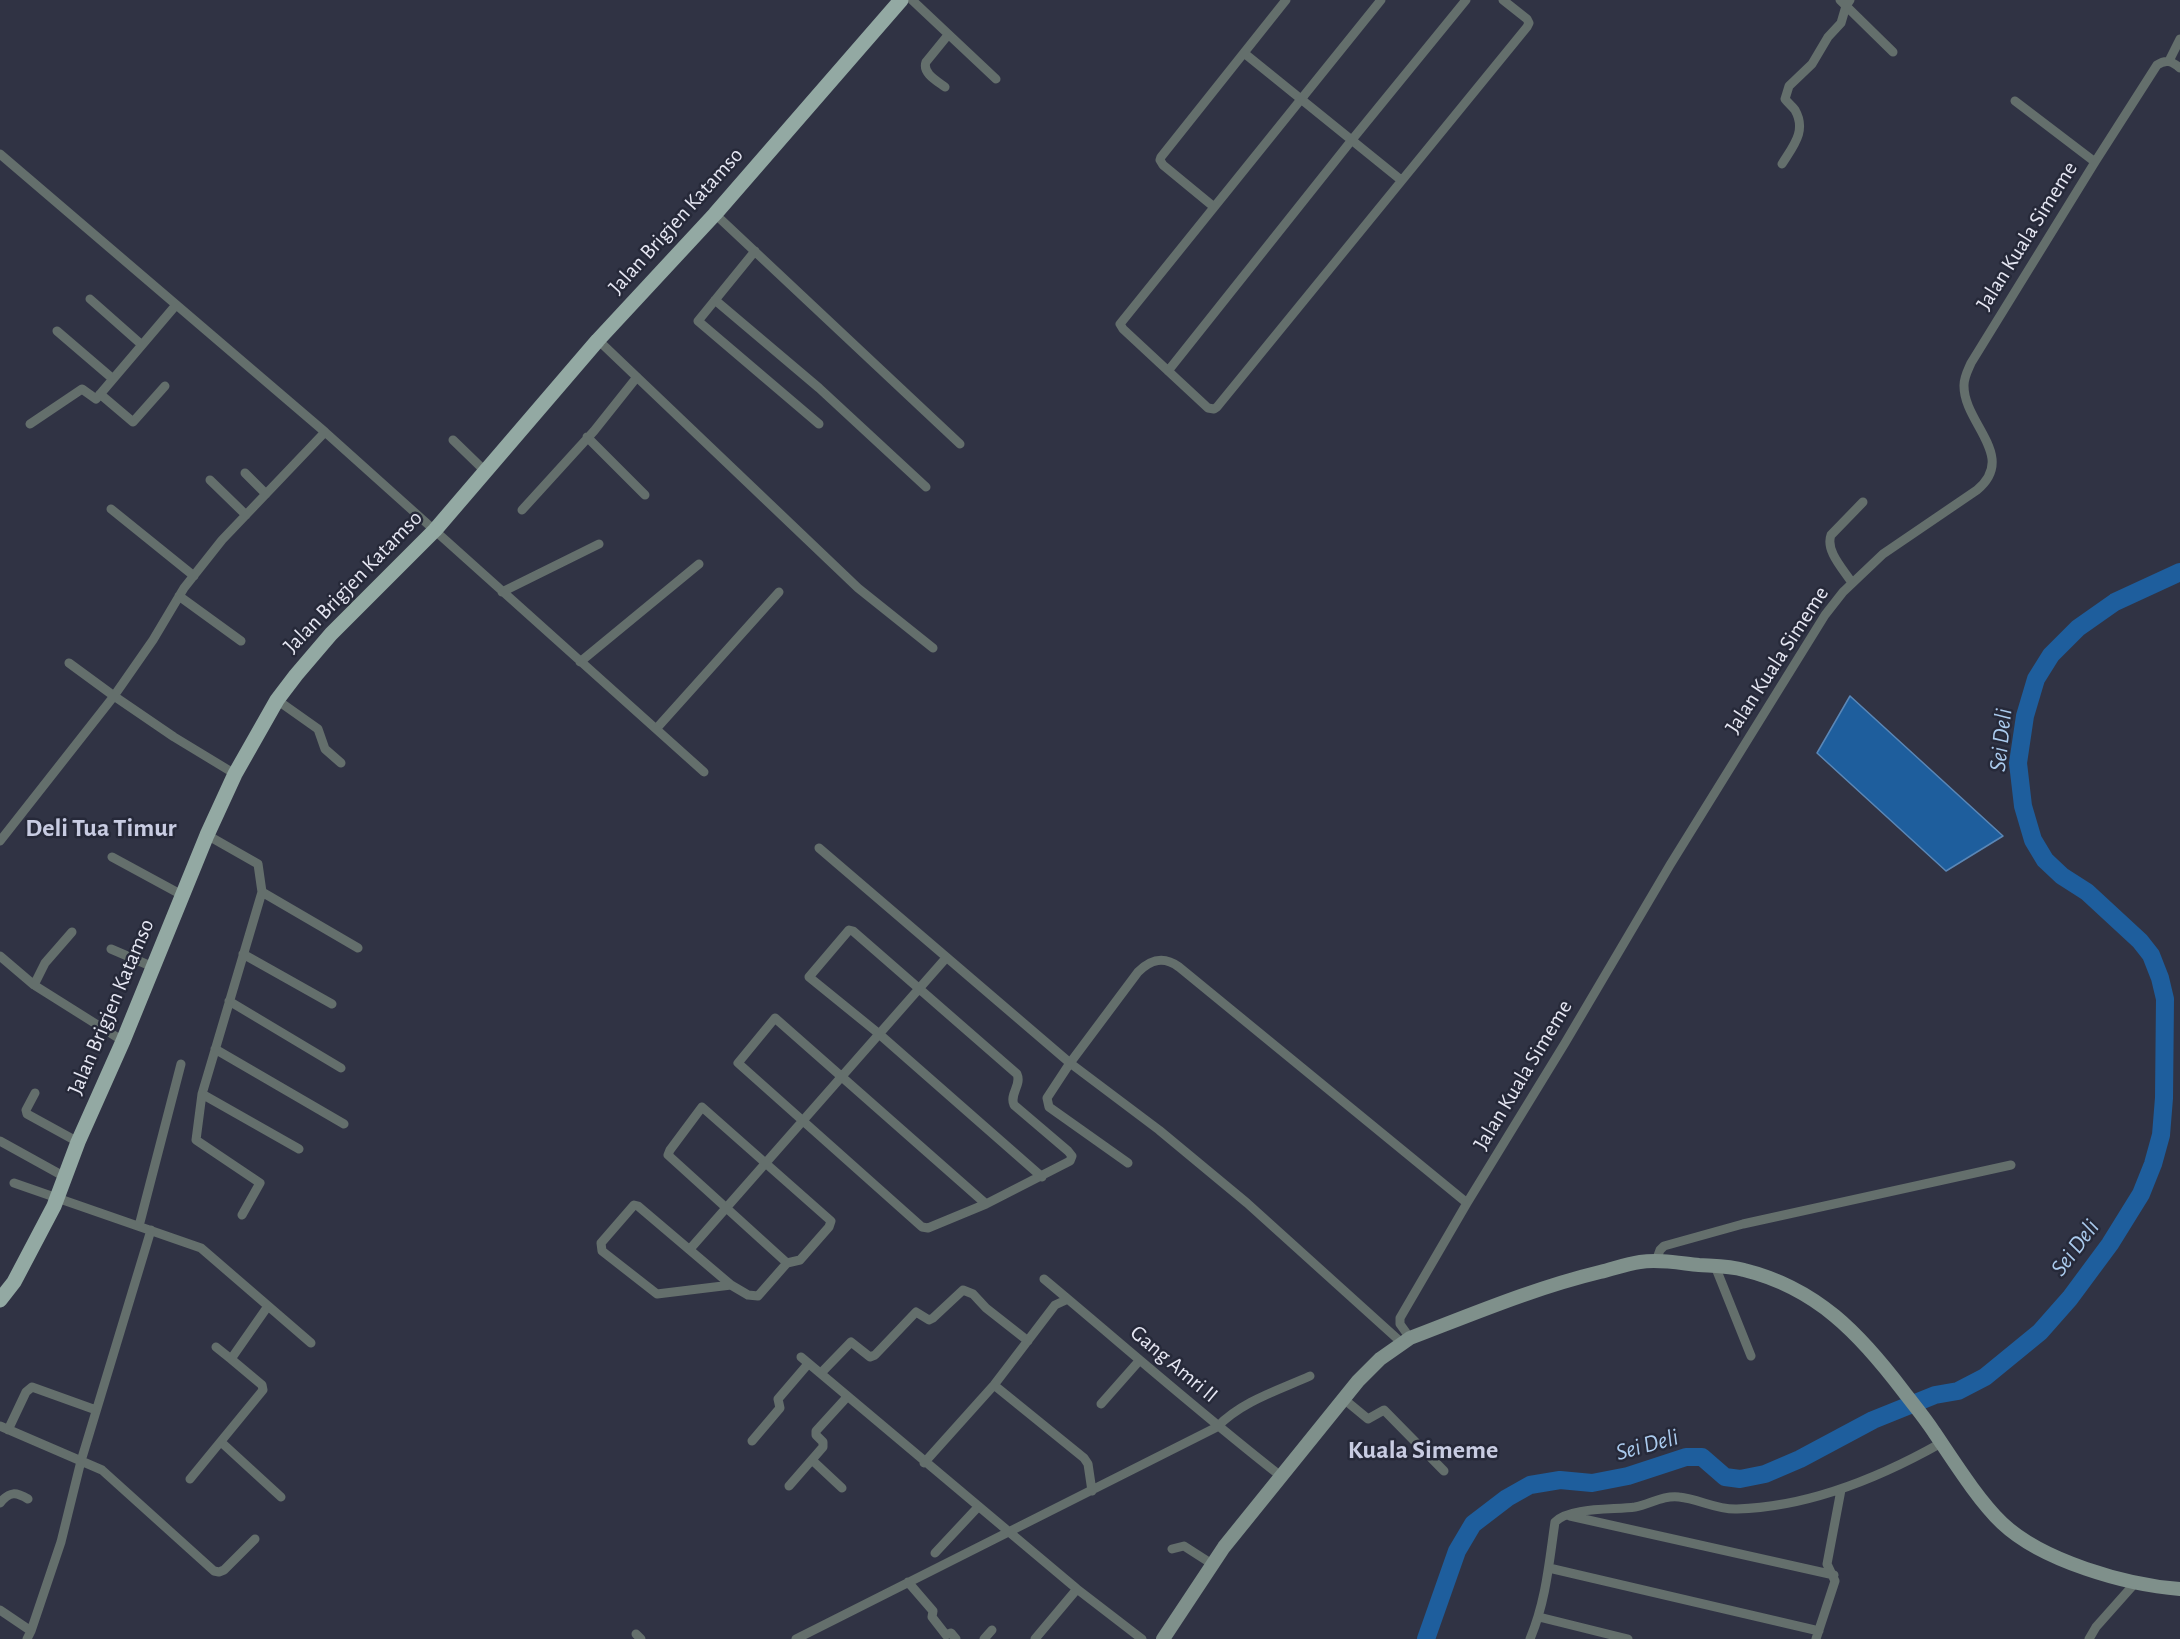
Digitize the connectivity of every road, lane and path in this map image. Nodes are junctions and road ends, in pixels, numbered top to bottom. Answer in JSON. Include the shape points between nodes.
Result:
{"nodes":[{"id":1,"x":901,"y":0,"type":"edge"},
{"id":2,"x":912,"y":0,"type":"edge"},
{"id":3,"x":1286,"y":0,"type":"edge"},
{"id":4,"x":1381,"y":0,"type":"edge"},
{"id":5,"x":1466,"y":0,"type":"edge"},
{"id":6,"x":1503,"y":0,"type":"edge"},
{"id":7,"x":1845,"y":2,"type":"edge"},
{"id":8,"x":948,"y":35,"type":"junction"},
{"id":9,"x":2180,"y":39,"type":"edge"},
{"id":10,"x":1893,"y":52,"type":"dead end"},
{"id":11,"x":1244,"y":53,"type":"junction"},
{"id":12,"x":2169,"y":61,"type":"junction"},
{"id":13,"x":2180,"y":68,"type":"edge"},
{"id":14,"x":996,"y":79,"type":"dead end"},
{"id":15,"x":945,"y":87,"type":"dead end"},
{"id":16,"x":1301,"y":99,"type":"junction"},
{"id":17,"x":2015,"y":101,"type":"dead end"},
{"id":18,"x":1351,"y":141,"type":"junction"},
{"id":19,"x":0,"y":154,"type":"edge"},
{"id":20,"x":2095,"y":162,"type":"junction"},
{"id":21,"x":1782,"y":164,"type":"dead end"},
{"id":22,"x":1401,"y":180,"type":"junction"},
{"id":23,"x":1214,"y":207,"type":"junction"},
{"id":24,"x":715,"y":214,"type":"junction"},
{"id":25,"x":755,"y":251,"type":"junction"},
{"id":26,"x":90,"y":299,"type":"dead end"},
{"id":27,"x":715,"y":300,"type":"junction"},
{"id":28,"x":176,"y":305,"type":"junction"},
{"id":29,"x":57,"y":331,"type":"dead end"},
{"id":30,"x":598,"y":340,"type":"junction"},
{"id":31,"x":142,"y":345,"type":"junction"},
{"id":32,"x":1168,"y":371,"type":"junction"},
{"id":33,"x":637,"y":377,"type":"junction"},
{"id":34,"x":113,"y":379,"type":"junction"},
{"id":35,"x":165,"y":386,"type":"dead end"},
{"id":36,"x":100,"y":394,"type":"junction"},
{"id":37,"x":30,"y":424,"type":"dead end"},
{"id":38,"x":819,"y":424,"type":"dead end"},
{"id":39,"x":325,"y":432,"type":"junction"},
{"id":40,"x":587,"y":437,"type":"junction"},
{"id":41,"x":453,"y":440,"type":"dead end"},
{"id":42,"x":960,"y":444,"type":"dead end"},
{"id":43,"x":245,"y":472,"type":"dead end"},
{"id":44,"x":486,"y":472,"type":"junction"},
{"id":45,"x":210,"y":480,"type":"dead end"},
{"id":46,"x":926,"y":487,"type":"dead end"},
{"id":47,"x":266,"y":494,"type":"junction"},
{"id":48,"x":645,"y":495,"type":"dead end"},
{"id":49,"x":1863,"y":502,"type":"dead end"},
{"id":50,"x":111,"y":509,"type":"dead end"},
{"id":51,"x":522,"y":510,"type":"dead end"},
{"id":52,"x":246,"y":514,"type":"junction"},
{"id":53,"x":435,"y":530,"type":"junction"},
{"id":54,"x":599,"y":544,"type":"dead end"},
{"id":55,"x":699,"y":564,"type":"dead end"},
{"id":56,"x":194,"y":576,"type":"junction"},
{"id":57,"x":1852,"y":583,"type":"junction"},
{"id":58,"x":501,"y":592,"type":"junction"},
{"id":59,"x":779,"y":592,"type":"dead end"},
{"id":60,"x":179,"y":596,"type":"junction"},
{"id":61,"x":241,"y":641,"type":"dead end"},
{"id":62,"x":933,"y":648,"type":"dead end"},
{"id":63,"x":580,"y":662,"type":"junction"},
{"id":64,"x":69,"y":663,"type":"dead end"},
{"id":65,"x":114,"y":696,"type":"junction"},
{"id":66,"x":278,"y":700,"type":"junction"},
{"id":67,"x":656,"y":729,"type":"junction"},
{"id":68,"x":341,"y":763,"type":"dead end"},
{"id":69,"x":704,"y":772,"type":"dead end"},
{"id":70,"x":235,"y":774,"type":"junction"},
{"id":71,"x":207,"y":835,"type":"junction"},
{"id":72,"x":0,"y":841,"type":"edge"},
{"id":73,"x":819,"y":848,"type":"dead end"},
{"id":74,"x":112,"y":857,"type":"dead end"},
{"id":75,"x":262,"y":892,"type":"junction"},
{"id":76,"x":182,"y":895,"type":"junction"},
{"id":77,"x":72,"y":932,"type":"dead end"},
{"id":78,"x":358,"y":948,"type":"dead end"},
{"id":79,"x":111,"y":949,"type":"dead end"},
{"id":80,"x":243,"y":954,"type":"junction"},
{"id":81,"x":0,"y":956,"type":"edge"},
{"id":82,"x":946,"y":958,"type":"junction"},
{"id":83,"x":153,"y":967,"type":"junction"},
{"id":84,"x":34,"y":985,"type":"junction"},
{"id":85,"x":920,"y":988,"type":"junction"},
{"id":86,"x":229,"y":1001,"type":"junction"},
{"id":87,"x":332,"y":1004,"type":"dead end"},
{"id":88,"x":878,"y":1033,"type":"junction"},
{"id":89,"x":123,"y":1041,"type":"junction"},
{"id":90,"x":215,"y":1049,"type":"junction"},
{"id":91,"x":1070,"y":1063,"type":"junction"},
{"id":92,"x":181,"y":1064,"type":"dead end"},
{"id":93,"x":341,"y":1068,"type":"dead end"},
{"id":94,"x":843,"y":1077,"type":"junction"},
{"id":95,"x":35,"y":1093,"type":"dead end"},
{"id":96,"x":202,"y":1094,"type":"junction"},
{"id":97,"x":805,"y":1120,"type":"junction"},
{"id":98,"x":345,"y":1124,"type":"dead end"},
{"id":99,"x":0,"y":1141,"type":"edge"},
{"id":100,"x":78,"y":1142,"type":"junction"},
{"id":101,"x":299,"y":1149,"type":"dead end"},
{"id":102,"x":766,"y":1163,"type":"junction"},
{"id":103,"x":1128,"y":1163,"type":"dead end"},
{"id":104,"x":2011,"y":1165,"type":"dead end"},
{"id":105,"x":65,"y":1177,"type":"junction"},
{"id":106,"x":1042,"y":1177,"type":"junction"},
{"id":107,"x":14,"y":1183,"type":"dead end"},
{"id":108,"x":57,"y":1197,"type":"junction"},
{"id":109,"x":1467,"y":1203,"type":"junction"},
{"id":110,"x":986,"y":1204,"type":"junction"},
{"id":111,"x":726,"y":1208,"type":"junction"},
{"id":112,"x":243,"y":1215,"type":"dead end"},
{"id":113,"x":139,"y":1226,"type":"junction"},
{"id":114,"x":152,"y":1230,"type":"junction"},
{"id":115,"x":690,"y":1249,"type":"junction"},
{"id":116,"x":1656,"y":1261,"type":"junction"},
{"id":117,"x":788,"y":1263,"type":"junction"},
{"id":118,"x":1715,"y":1266,"type":"junction"},
{"id":119,"x":1044,"y":1279,"type":"dead end"},
{"id":120,"x":731,"y":1285,"type":"junction"},
{"id":121,"x":1068,"y":1299,"type":"junction"},
{"id":122,"x":0,"y":1300,"type":"edge"},
{"id":123,"x":268,"y":1306,"type":"junction"},
{"id":124,"x":1406,"y":1340,"type":"junction"},
{"id":125,"x":1028,"y":1341,"type":"junction"},
{"id":126,"x":311,"y":1343,"type":"dead end"},
{"id":127,"x":216,"y":1347,"type":"dead end"},
{"id":128,"x":1751,"y":1356,"type":"dead end"},
{"id":129,"x":231,"y":1359,"type":"junction"},
{"id":130,"x":1139,"y":1361,"type":"junction"},
{"id":131,"x":821,"y":1373,"type":"junction"},
{"id":132,"x":1310,"y":1376,"type":"dead end"},
{"id":133,"x":994,"y":1385,"type":"junction"},
{"id":134,"x":847,"y":1397,"type":"junction"},
{"id":135,"x":1345,"y":1400,"type":"junction"},
{"id":136,"x":1101,"y":1404,"type":"dead end"},
{"id":137,"x":96,"y":1410,"type":"junction"},
{"id":138,"x":1217,"y":1427,"type":"junction"},
{"id":139,"x":4,"y":1428,"type":"edge"},
{"id":140,"x":1938,"y":1438,"type":"junction"},
{"id":141,"x":752,"y":1441,"type":"dead end"},
{"id":142,"x":221,"y":1442,"type":"junction"},
{"id":143,"x":812,"y":1460,"type":"junction"},
{"id":144,"x":81,"y":1461,"type":"junction"},
{"id":145,"x":924,"y":1463,"type":"junction"},
{"id":146,"x":1444,"y":1471,"type":"dead end"},
{"id":147,"x":1282,"y":1477,"type":"junction"},
{"id":148,"x":190,"y":1479,"type":"dead end"},
{"id":149,"x":789,"y":1486,"type":"dead end"},
{"id":150,"x":842,"y":1488,"type":"dead end"},
{"id":151,"x":1840,"y":1490,"type":"junction"},
{"id":152,"x":1092,"y":1491,"type":"junction"},
{"id":153,"x":281,"y":1497,"type":"dead end"},
{"id":154,"x":28,"y":1499,"type":"dead end"},
{"id":155,"x":0,"y":1503,"type":"edge"},
{"id":156,"x":978,"y":1507,"type":"junction"},
{"id":157,"x":1565,"y":1515,"type":"junction"},
{"id":158,"x":1011,"y":1533,"type":"junction"},
{"id":159,"x":255,"y":1539,"type":"dead end"},
{"id":160,"x":1172,"y":1549,"type":"dead end"},
{"id":161,"x":935,"y":1553,"type":"dead end"},
{"id":162,"x":1212,"y":1564,"type":"junction"},
{"id":163,"x":1549,"y":1568,"type":"junction"},
{"id":164,"x":1834,"y":1575,"type":"junction"},
{"id":165,"x":908,"y":1582,"type":"junction"},
{"id":166,"x":2136,"y":1582,"type":"junction"},
{"id":167,"x":1077,"y":1589,"type":"junction"},
{"id":168,"x":2180,"y":1589,"type":"edge"},
{"id":169,"x":0,"y":1610,"type":"edge"},
{"id":170,"x":1539,"y":1617,"type":"junction"},
{"id":171,"x":992,"y":1630,"type":"dead end"},
{"id":172,"x":29,"y":1635,"type":"edge"},
{"id":173,"x":1818,"y":1635,"type":"edge"},
{"id":174,"x":809,"y":1636,"type":"edge"},
{"id":175,"x":796,"y":1639,"type":"edge"},
{"id":176,"x":956,"y":1639,"type":"edge"},
{"id":177,"x":984,"y":1639,"type":"edge"},
{"id":178,"x":1035,"y":1639,"type":"edge"},
{"id":179,"x":1142,"y":1639,"type":"edge"},
{"id":180,"x":1163,"y":1639,"type":"edge"},
{"id":181,"x":1530,"y":1639,"type":"edge"},
{"id":182,"x":1628,"y":1639,"type":"edge"},
{"id":183,"x":2089,"y":1639,"type":"edge"}],
"edges":[{"from":1,"to":24,"type":"main road","name":"Jalan Brigjen Katamso"},
{"from":2,"to":8,"type":"street"},
{"from":3,"to":11,"type":"street"},
{"from":4,"to":16,"type":"street"},
{"from":5,"to":18,"type":"street"},
{"from":6,"to":22,"type":"street","via":[[1527,19],[1527,27]]},
{"from":7,"to":10,"type":"street"},
{"from":7,"to":21,"type":"street","via":[[1841,23],[1812,64],[1786,91],[1785,99],[1801,127]]},
{"from":8,"to":14,"type":"street"},
{"from":8,"to":15,"type":"street","via":[[924,66]]},
{"from":9,"to":12,"type":"street"},
{"from":11,"to":16,"type":"street"},
{"from":11,"to":23,"type":"street","via":[[1160,160]]},
{"from":12,"to":13,"type":"street"},
{"from":12,"to":20,"type":"street","name":"Jalan Kuala Simeme","via":[[2157,65]]},
{"from":16,"to":18,"type":"street"},
{"from":16,"to":23,"type":"street"},
{"from":17,"to":20,"type":"street"},
{"from":18,"to":22,"type":"street"},
{"from":18,"to":32,"type":"street"},
{"from":19,"to":28,"type":"street"},
{"from":20,"to":57,"type":"street","name":"Jalan Kuala Simeme","via":[[1966,374],[1968,407],[1993,461],[1990,476],[1977,490],[1883,554]]},
{"from":22,"to":32,"type":"street","via":[[1217,407],[1204,406]]},
{"from":23,"to":32,"type":"street","via":[[1120,324]]},
{"from":24,"to":25,"type":"street"},
{"from":24,"to":30,"type":"main road","name":"Jalan Brigjen Katamso"},
{"from":25,"to":27,"type":"street"},
{"from":25,"to":42,"type":"street"},
{"from":26,"to":31,"type":"street"},
{"from":27,"to":38,"type":"street","via":[[698,321]]},
{"from":27,"to":46,"type":"street","via":[[819,388]]},
{"from":28,"to":31,"type":"street"},
{"from":28,"to":39,"type":"street"},
{"from":29,"to":34,"type":"street"},
{"from":30,"to":33,"type":"street"},
{"from":30,"to":44,"type":"main road","name":"Jalan Brigjen Katamso"},
{"from":31,"to":34,"type":"street"},
{"from":33,"to":40,"type":"street"},
{"from":33,"to":62,"type":"street","via":[[858,588]]},
{"from":34,"to":36,"type":"street"},
{"from":35,"to":36,"type":"street","via":[[133,422]]},
{"from":36,"to":37,"type":"street","via":[[96,399],[82,389]]},
{"from":39,"to":47,"type":"street"},
{"from":39,"to":53,"type":"street"},
{"from":40,"to":48,"type":"street"},
{"from":40,"to":51,"type":"street"},
{"from":41,"to":44,"type":"street"},
{"from":43,"to":47,"type":"street"},
{"from":44,"to":53,"type":"main road","name":"Jalan Brigjen Katamso"},
{"from":45,"to":52,"type":"street"},
{"from":47,"to":52,"type":"street"},
{"from":49,"to":57,"type":"street","via":[[1829,539],[1833,554]]},
{"from":50,"to":56,"type":"street"},
{"from":52,"to":56,"type":"street"},
{"from":53,"to":58,"type":"street"},
{"from":53,"to":66,"type":"main road","name":"Jalan Brigjen Katamso","via":[[331,634]]},
{"from":54,"to":58,"type":"street"},
{"from":55,"to":63,"type":"street"},
{"from":56,"to":60,"type":"street"},
{"from":57,"to":109,"type":"street","name":"Jalan Kuala Simeme","via":[[1825,615]]},
{"from":58,"to":63,"type":"street"},
{"from":59,"to":67,"type":"street"},
{"from":60,"to":61,"type":"street"},
{"from":60,"to":65,"type":"street"},
{"from":63,"to":67,"type":"street"},
{"from":64,"to":65,"type":"street"},
{"from":65,"to":70,"type":"street"},
{"from":65,"to":72,"type":"street"},
{"from":66,"to":68,"type":"street","via":[[318,729],[327,752]]},
{"from":66,"to":70,"type":"main road","name":"Jalan Brigjen Katamso"},
{"from":67,"to":69,"type":"street"},
{"from":70,"to":71,"type":"main road","name":"Jalan Brigjen Katamso"},
{"from":71,"to":75,"type":"street","via":[[258,864]]},
{"from":71,"to":76,"type":"main road","name":"Jalan Brigjen Katamso"},
{"from":73,"to":82,"type":"street"},
{"from":74,"to":76,"type":"street"},
{"from":75,"to":78,"type":"street"},
{"from":75,"to":80,"type":"street"},
{"from":76,"to":83,"type":"main road","name":"Jalan Brigjen Katamso"},
{"from":77,"to":84,"type":"street","via":[[45,963]]},
{"from":79,"to":83,"type":"street"},
{"from":80,"to":86,"type":"street"},
{"from":80,"to":87,"type":"street"},
{"from":81,"to":84,"type":"street"},
{"from":82,"to":85,"type":"street"},
{"from":82,"to":91,"type":"street"},
{"from":83,"to":89,"type":"main road","name":"Jalan Brigjen Katamso"},
{"from":84,"to":89,"type":"street"},
{"from":85,"to":88,"type":"street"},
{"from":85,"to":88,"type":"street","via":[[853,931],[846,932],[809,976]]},
{"from":85,"to":106,"type":"street","via":[[1017,1074],[1014,1105],[1070,1153],[1070,1161]]},
{"from":86,"to":90,"type":"street"},
{"from":86,"to":93,"type":"street"},
{"from":88,"to":94,"type":"street"},
{"from":88,"to":106,"type":"street"},
{"from":89,"to":100,"type":"main road","name":"Jalan Brigjen Katamso"},
{"from":90,"to":96,"type":"street"},
{"from":90,"to":98,"type":"street"},
{"from":91,"to":103,"type":"street","via":[[1046,1103]]},
{"from":91,"to":109,"type":"street","via":[[1138,972],[1149,962],[1164,959],[1179,967]]},
{"from":91,"to":124,"type":"street","via":[[1159,1130]]},
{"from":92,"to":113,"type":"street"},
{"from":94,"to":97,"type":"street"},
{"from":94,"to":97,"type":"street","via":[[775,1018],[738,1063]]},
{"from":94,"to":110,"type":"street"},
{"from":95,"to":100,"type":"street","via":[[27,1114]]},
{"from":96,"to":101,"type":"street"},
{"from":96,"to":112,"type":"street","via":[[196,1140],[260,1183]]},
{"from":97,"to":102,"type":"street"},
{"from":97,"to":110,"type":"street","via":[[922,1227],[933,1227]]},
{"from":99,"to":105,"type":"street"},
{"from":100,"to":105,"type":"main road","name":"Jalan Brigjen Katamso"},
{"from":102,"to":111,"type":"street"},
{"from":102,"to":111,"type":"street","via":[[702,1107],[668,1155]]},
{"from":102,"to":117,"type":"street","via":[[831,1222],[800,1260]]},
{"from":104,"to":116,"type":"street","via":[[1743,1224],[1664,1246]]},
{"from":105,"to":108,"type":"main road","name":"Jalan Brigjen Katamso"},
{"from":106,"to":110,"type":"street"},
{"from":107,"to":108,"type":"street"},
{"from":108,"to":113,"type":"street"},
{"from":108,"to":122,"type":"main road","name":"Jalan Brigjen Katamso","via":[[33,1248]]},
{"from":109,"to":124,"type":"street","name":"Jalan Kuala Simeme","via":[[1400,1318]]},
{"from":111,"to":115,"type":"street"},
{"from":111,"to":117,"type":"street"},
{"from":113,"to":114,"type":"street"},
{"from":114,"to":123,"type":"street","via":[[209,1252]]},
{"from":114,"to":137,"type":"street"},
{"from":115,"to":120,"type":"street"},
{"from":115,"to":120,"type":"street","via":[[634,1204],[600,1247],[657,1294]]},
{"from":116,"to":118,"type":"main road"},
{"from":116,"to":124,"type":"main road","via":[[1557,1282]]},
{"from":117,"to":120,"type":"street","via":[[758,1296]]},
{"from":118,"to":128,"type":"street"},
{"from":118,"to":140,"type":"main road","via":[[1742,1269],[1799,1290],[1840,1318],[1882,1363]]},
{"from":119,"to":121,"type":"street","name":"Gang Amri II"},
{"from":121,"to":125,"type":"street","via":[[1055,1305]]},
{"from":121,"to":130,"type":"street","name":"Gang Amri II"},
{"from":123,"to":126,"type":"street"},
{"from":123,"to":129,"type":"street"},
{"from":124,"to":135,"type":"main road","via":[[1369,1370]]},
{"from":125,"to":131,"type":"street","via":[[973,1294],[963,1290],[929,1320],[916,1312],[875,1355],[870,1357],[851,1342]]},
{"from":125,"to":133,"type":"street"},
{"from":127,"to":129,"type":"street"},
{"from":129,"to":142,"type":"street","via":[[264,1388]]},
{"from":130,"to":136,"type":"street"},
{"from":130,"to":138,"type":"street","name":"Gang Amri II"},
{"from":131,"to":134,"type":"street"},
{"from":131,"to":141,"type":"street","via":[[804,1361],[778,1399],[780,1408]]},
{"from":132,"to":138,"type":"street","via":[[1260,1398]]},
{"from":133,"to":145,"type":"street"},
{"from":133,"to":152,"type":"street","via":[[1084,1458]]},
{"from":134,"to":143,"type":"street","via":[[816,1431],[824,1444]]},
{"from":134,"to":145,"type":"street"},
{"from":135,"to":146,"type":"street","via":[[1368,1419],[1384,1410]]},
{"from":135,"to":147,"type":"main road"},
{"from":137,"to":139,"type":"street","via":[[32,1387]]},
{"from":137,"to":144,"type":"street"},
{"from":138,"to":147,"type":"street","name":"Gang Amri II"},
{"from":138,"to":152,"type":"street"},
{"from":139,"to":144,"type":"street"},
{"from":140,"to":151,"type":"street","via":[[1915,1458]]},
{"from":140,"to":166,"type":"main road","via":[[2002,1523],[2018,1536],[2047,1554]]},
{"from":142,"to":148,"type":"street"},
{"from":142,"to":153,"type":"street"},
{"from":143,"to":149,"type":"street"},
{"from":143,"to":150,"type":"street"},
{"from":144,"to":159,"type":"street","via":[[102,1470],[214,1571],[224,1570]]},
{"from":144,"to":172,"type":"street","via":[[61,1542]]},
{"from":145,"to":156,"type":"street"},
{"from":147,"to":162,"type":"main road"},
{"from":151,"to":157,"type":"street","via":[[1793,1502],[1737,1509],[1677,1496],[1636,1507]]},
{"from":151,"to":164,"type":"street","via":[[1827,1564]]},
{"from":152,"to":158,"type":"street"},
{"from":154,"to":155,"type":"street","via":[[12,1493]]},
{"from":156,"to":158,"type":"street"},
{"from":156,"to":161,"type":"street"},
{"from":157,"to":163,"type":"street","via":[[1556,1522]]},
{"from":157,"to":164,"type":"street"},
{"from":158,"to":165,"type":"street"},
{"from":158,"to":167,"type":"street"},
{"from":160,"to":162,"type":"street","via":[[1183,1545]]},
{"from":162,"to":180,"type":"main road"},
{"from":163,"to":170,"type":"street"},
{"from":163,"to":173,"type":"street"},
{"from":164,"to":173,"type":"street"},
{"from":165,"to":174,"type":"street"},
{"from":165,"to":176,"type":"street","via":[[933,1611],[932,1617],[946,1635]]},
{"from":166,"to":168,"type":"main road"},
{"from":166,"to":183,"type":"street"},
{"from":167,"to":178,"type":"street"},
{"from":167,"to":179,"type":"street"},
{"from":169,"to":172,"type":"street"},
{"from":170,"to":181,"type":"street"},
{"from":170,"to":182,"type":"street"},
{"from":171,"to":177,"type":"street"},
{"from":174,"to":175,"type":"street"}]}
